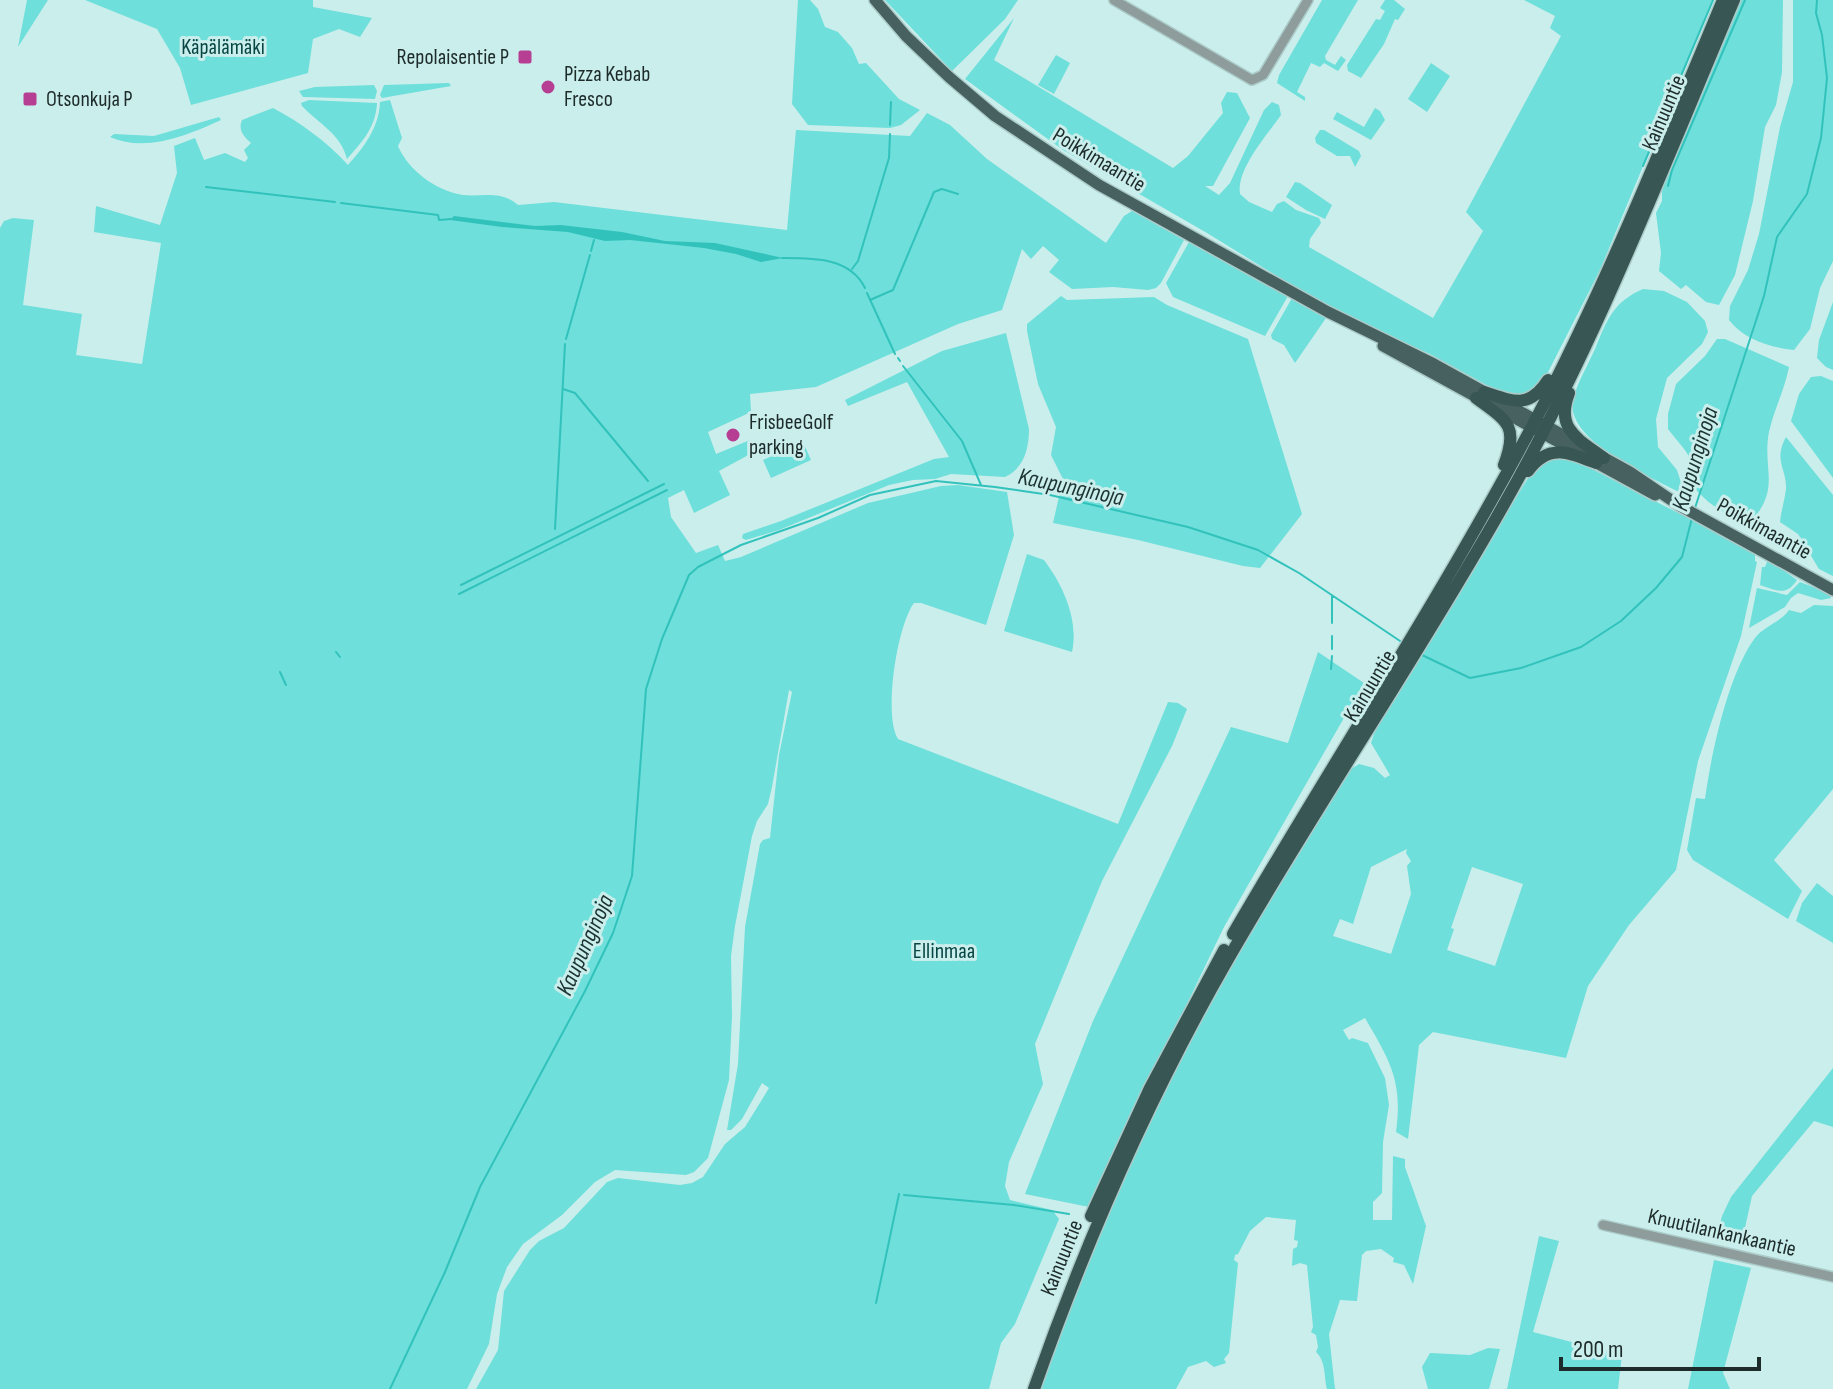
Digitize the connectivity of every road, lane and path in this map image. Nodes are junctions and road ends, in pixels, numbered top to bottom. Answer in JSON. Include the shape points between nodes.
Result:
{"nodes":[{"id":1,"x":875,"y":0,"type":"edge"},
{"id":2,"x":1114,"y":0,"type":"edge"},
{"id":3,"x":1308,"y":0,"type":"edge"},
{"id":4,"x":1723,"y":0,"type":"edge"},
{"id":5,"x":1734,"y":0,"type":"edge"},
{"id":6,"x":1579,"y":330,"type":"junction"},
{"id":7,"x":1582,"y":354,"type":"junction"},
{"id":8,"x":1480,"y":395,"type":"junction"},
{"id":9,"x":1538,"y":427,"type":"junction"},
{"id":10,"x":1600,"y":461,"type":"junction"},
{"id":11,"x":1492,"y":513,"type":"junction"},
{"id":12,"x":1833,"y":590,"type":"edge"},
{"id":13,"x":1408,"y":655,"type":"junction"},
{"id":14,"x":1603,"y":1225,"type":"dead end"},
{"id":15,"x":1833,"y":1277,"type":"edge"},
{"id":16,"x":1026,"y":1389,"type":"edge"},
{"id":17,"x":1034,"y":1389,"type":"edge"}],
"edges":[{"from":1,"to":8,"type":"main road","name":"Poikkimaantie","via":[[949,77],[1046,152],[1392,351]]},
{"from":2,"to":3,"type":"street","via":[[1252,80],[1263,75]]},
{"from":4,"to":6,"type":"highway","name":"Kainuuntie"},
{"from":5,"to":7,"type":"highway","name":"Kainuuntie"},
{"from":6,"to":8,"type":"highway","via":[[1532,398]]},
{"from":6,"to":9,"type":"highway","name":"Kainuuntie"},
{"from":7,"to":9,"type":"highway","name":"Kainuuntie"},
{"from":7,"to":10,"type":"highway","via":[[1564,420]]},
{"from":8,"to":9,"type":"main road","name":"Poikkimaantie"},
{"from":8,"to":11,"type":"highway","via":[[1504,418],[1512,437]]},
{"from":9,"to":10,"type":"main road","name":"Poikkimaantie"},
{"from":9,"to":11,"type":"highway","name":"Kainuuntie"},
{"from":10,"to":11,"type":"highway","via":[[1557,452],[1543,455]]},
{"from":10,"to":12,"type":"main road","name":"Poikkimaantie"},
{"from":11,"to":13,"type":"highway","name":"Kainuuntie"},
{"from":13,"to":16,"type":"highway","name":"Kainuuntie","via":[[1264,881],[1175,1037],[1093,1213]]},
{"from":13,"to":17,"type":"highway","name":"Kainuuntie","via":[[1174,1058],[1100,1215]]},
{"from":14,"to":15,"type":"street","name":"Knuutilankankaantie"}]}
